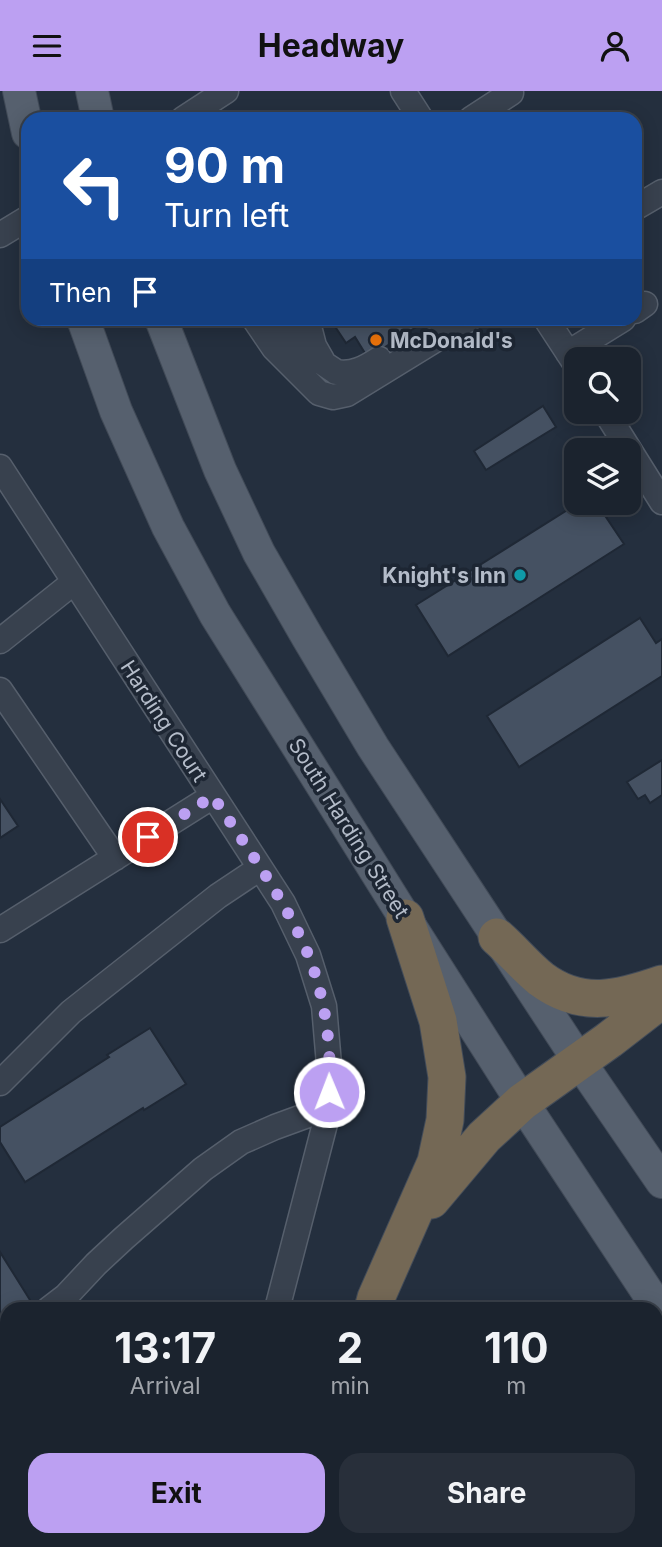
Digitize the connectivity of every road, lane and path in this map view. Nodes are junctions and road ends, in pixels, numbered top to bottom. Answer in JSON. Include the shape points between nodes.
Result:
{"nodes":[{"id":1,"x":19,"y":91,"type":"edge"},
{"id":2,"x":92,"y":91,"type":"edge"},
{"id":3,"x":226,"y":91,"type":"edge"},
{"id":4,"x":403,"y":91,"type":"edge"},
{"id":5,"x":511,"y":93,"type":"dead end"},
{"id":6,"x":24,"y":112,"type":"edge"},
{"id":7,"x":96,"y":112,"type":"edge"},
{"id":8,"x":194,"y":112,"type":"edge"},
{"id":9,"x":416,"y":112,"type":"edge"},
{"id":10,"x":487,"y":112,"type":"edge"},
{"id":11,"x":662,"y":192,"type":"edge"},
{"id":12,"x":642,"y":204,"type":"edge"},
{"id":13,"x":21,"y":222,"type":"edge"},
{"id":14,"x":0,"y":235,"type":"edge"},
{"id":15,"x":86,"y":326,"type":"edge"},
{"id":16,"x":164,"y":326,"type":"edge"},
{"id":17,"x":260,"y":326,"type":"edge"},
{"id":18,"x":282,"y":326,"type":"edge"},
{"id":19,"x":309,"y":326,"type":"edge"},
{"id":20,"x":430,"y":326,"type":"edge"},
{"id":21,"x":458,"y":326,"type":"edge"},
{"id":22,"x":551,"y":326,"type":"edge"},
{"id":23,"x":614,"y":326,"type":"edge"},
{"id":24,"x":564,"y":347,"type":"edge"},
{"id":25,"x":587,"y":347,"type":"edge"},
{"id":26,"x":323,"y":362,"type":"junction"},
{"id":27,"x":613,"y":424,"type":"edge"},
{"id":28,"x":4,"y":482,"type":"edge"},
{"id":29,"x":662,"y":502,"type":"edge"},
{"id":30,"x":74,"y":582,"type":"junction"},
{"id":31,"x":0,"y":641,"type":"edge"},
{"id":32,"x":0,"y":690,"type":"edge"},
{"id":33,"x":213,"y":796,"type":"junction"},
{"id":34,"x":115,"y":858,"type":"junction"},
{"id":35,"x":260,"y":868,"type":"junction"},
{"id":36,"x":405,"y":918,"type":"junction"},
{"id":37,"x":0,"y":930,"type":"edge"},
{"id":38,"x":497,"y":937,"type":"junction"},
{"id":39,"x":662,"y":984,"type":"edge"},
{"id":40,"x":662,"y":999,"type":"edge"},
{"id":41,"x":579,"y":1061,"type":"junction"},
{"id":42,"x":0,"y":1083,"type":"edge"},
{"id":43,"x":522,"y":1102,"type":"junction"},
{"id":44,"x":327,"y":1108,"type":"junction"},
{"id":45,"x":662,"y":1182,"type":"edge"},
{"id":46,"x":404,"y":1234,"type":"junction"},
{"id":47,"x":58,"y":1302,"type":"edge"},
{"id":48,"x":279,"y":1302,"type":"edge"},
{"id":49,"x":376,"y":1302,"type":"edge"},
{"id":50,"x":654,"y":1302,"type":"edge"}],
"edges":[{"from":1,"to":6,"type":"main road"},
{"from":2,"to":7,"type":"main road"},
{"from":3,"to":8,"type":"street"},
{"from":4,"to":9,"type":"street"},
{"from":5,"to":10,"type":"street"},
{"from":11,"to":12,"type":"street"},
{"from":13,"to":14,"type":"street"},
{"from":15,"to":36,"type":"main road","name":"South Harding Street","via":[[116,411],[191,571]]},
{"from":16,"to":38,"type":"main road","via":[[220,470],[259,553],[373,747]]},
{"from":17,"to":21,"type":"street","via":[[274,348],[319,393],[332,397],[347,394]]},
{"from":18,"to":26,"type":"street"},
{"from":19,"to":26,"type":"street"},
{"from":20,"to":26,"type":"street","via":[[357,372],[336,372]]},
{"from":22,"to":24,"type":"street"},
{"from":23,"to":25,"type":"street"},
{"from":27,"to":29,"type":"street"},
{"from":28,"to":30,"type":"street","name":"Harding Court"},
{"from":30,"to":31,"type":"street"},
{"from":30,"to":33,"type":"street","name":"Harding Court"},
{"from":32,"to":34,"type":"street"},
{"from":33,"to":34,"type":"street"},
{"from":33,"to":35,"type":"street","name":"Harding Court"},
{"from":34,"to":37,"type":"street"},
{"from":35,"to":42,"type":"street","via":[[71,1012]]},
{"from":35,"to":44,"type":"street","name":"Harding Court","via":[[308,955],[324,1006],[330,1076]]},
{"from":36,"to":43,"type":"main road","name":"South Harding Street"},
{"from":36,"to":46,"type":"highway","via":[[438,1021],[447,1077],[445,1120],[436,1162]]},
{"from":38,"to":39,"type":"highway","via":[[540,978],[583,999],[637,993]]},
{"from":38,"to":41,"type":"main road"},
{"from":40,"to":41,"type":"highway"},
{"from":41,"to":43,"type":"highway"},
{"from":41,"to":45,"type":"main road"},
{"from":43,"to":46,"type":"highway","via":[[484,1137]]},
{"from":43,"to":50,"type":"main road","name":"South Harding Street"},
{"from":44,"to":47,"type":"street","via":[[241,1142],[203,1169]]},
{"from":44,"to":48,"type":"street","name":"Harding Court"},
{"from":46,"to":49,"type":"highway"}]}
